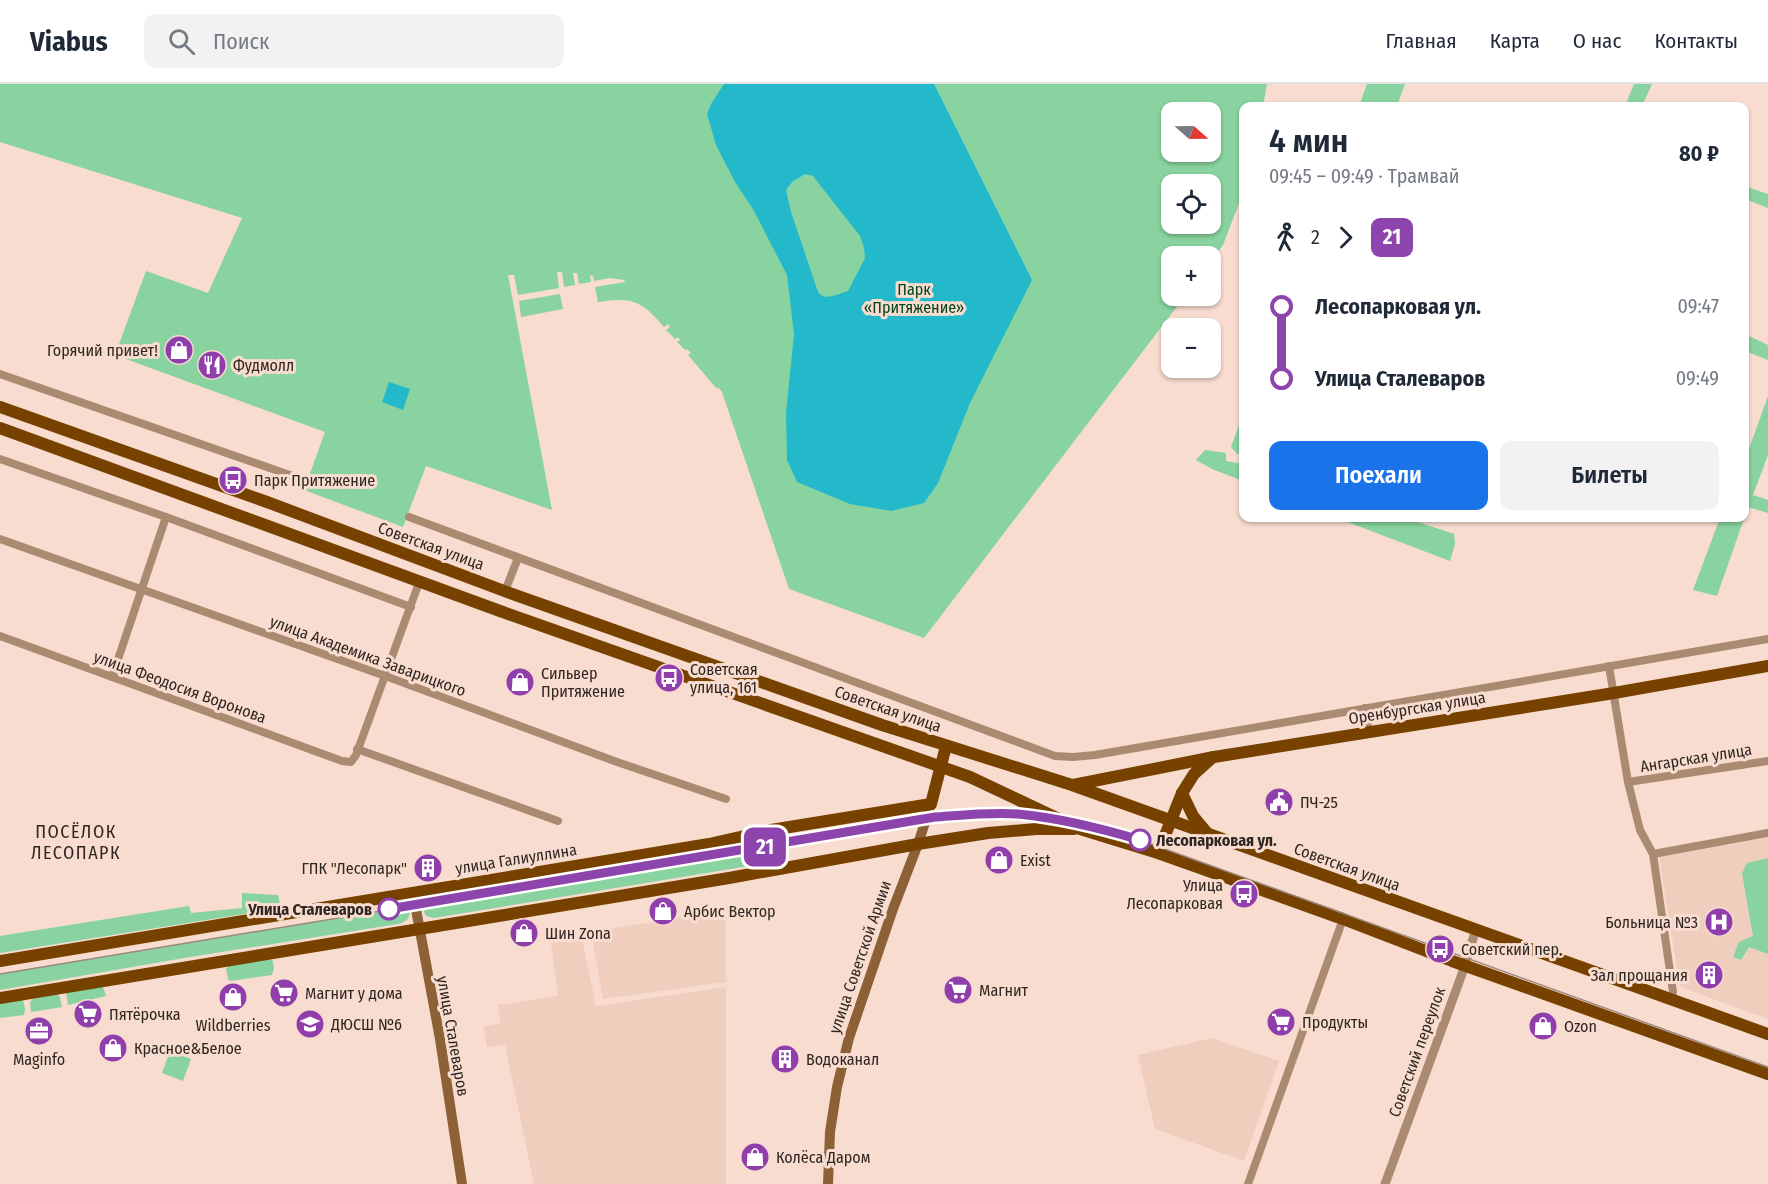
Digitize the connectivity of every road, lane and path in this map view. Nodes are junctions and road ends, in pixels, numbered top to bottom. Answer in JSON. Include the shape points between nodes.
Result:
{"nodes":[{"id":1,"x":0,"y":374,"type":"edge"},
{"id":2,"x":0,"y":406,"type":"edge"},
{"id":3,"x":39,"y":421,"type":"junction"},
{"id":4,"x":0,"y":428,"type":"edge"},
{"id":5,"x":32,"y":440,"type":"junction"},
{"id":6,"x":0,"y":459,"type":"edge"},
{"id":7,"x":304,"y":480,"type":"dead end"},
{"id":8,"x":409,"y":517,"type":"dead end"},
{"id":9,"x":166,"y":518,"type":"junction"},
{"id":10,"x":0,"y":539,"type":"edge"},
{"id":11,"x":518,"y":558,"type":"junction"},
{"id":12,"x":420,"y":580,"type":"junction"},
{"id":13,"x":143,"y":589,"type":"junction"},
{"id":14,"x":505,"y":591,"type":"junction"},
{"id":15,"x":411,"y":607,"type":"junction"},
{"id":16,"x":498,"y":610,"type":"junction"},
{"id":17,"x":0,"y":636,"type":"edge"},
{"id":18,"x":1768,"y":639,"type":"edge"},
{"id":19,"x":1609,"y":666,"type":"junction"},
{"id":20,"x":1768,"y":666,"type":"edge"},
{"id":21,"x":384,"y":676,"type":"junction"},
{"id":22,"x":112,"y":677,"type":"junction"},
{"id":23,"x":1614,"y":693,"type":"junction"},
{"id":24,"x":1365,"y":708,"type":"junction"},
{"id":25,"x":1369,"y":732,"type":"junction"},
{"id":26,"x":946,"y":746,"type":"junction"},
{"id":27,"x":357,"y":749,"type":"junction"},
{"id":28,"x":1214,"y":757,"type":"junction"},
{"id":29,"x":1768,"y":760,"type":"edge"},
{"id":30,"x":940,"y":767,"type":"junction"},
{"id":31,"x":1628,"y":782,"type":"junction"},
{"id":32,"x":1071,"y":785,"type":"junction"},
{"id":33,"x":1182,"y":793,"type":"junction"},
{"id":34,"x":726,"y":799,"type":"dead end"},
{"id":35,"x":931,"y":804,"type":"junction"},
{"id":36,"x":558,"y":821,"type":"dead end"},
{"id":37,"x":1171,"y":821,"type":"junction"},
{"id":38,"x":1080,"y":829,"type":"junction"},
{"id":39,"x":1768,"y":833,"type":"edge"},
{"id":40,"x":1209,"y":835,"type":"junction"},
{"id":41,"x":918,"y":844,"type":"junction"},
{"id":42,"x":1158,"y":853,"type":"junction"},
{"id":43,"x":1653,"y":854,"type":"junction"},
{"id":44,"x":413,"y":893,"type":"junction"},
{"id":45,"x":1343,"y":919,"type":"junction"},
{"id":46,"x":418,"y":928,"type":"junction"},
{"id":47,"x":1476,"y":929,"type":"junction"},
{"id":48,"x":0,"y":961,"type":"edge"},
{"id":49,"x":1465,"y":965,"type":"junction"},
{"id":50,"x":0,"y":998,"type":"edge"},
{"id":51,"x":1671,"y":998,"type":"junction"},
{"id":52,"x":1768,"y":1034,"type":"edge"},
{"id":53,"x":1768,"y":1074,"type":"edge"},
{"id":54,"x":462,"y":1184,"type":"edge"},
{"id":55,"x":828,"y":1184,"type":"edge"},
{"id":56,"x":1248,"y":1184,"type":"edge"},
{"id":57,"x":1385,"y":1184,"type":"edge"}],
"edges":[{"from":1,"to":7,"type":"street"},
{"from":2,"to":3,"type":"main road","name":"Советская улица"},
{"from":3,"to":5,"type":"main road"},
{"from":3,"to":14,"type":"main road","name":"Советская улица"},
{"from":4,"to":5,"type":"main road"},
{"from":5,"to":12,"type":"main road"},
{"from":6,"to":9,"type":"street"},
{"from":8,"to":11,"type":"street"},
{"from":9,"to":13,"type":"street"},
{"from":9,"to":15,"type":"street"},
{"from":10,"to":13,"type":"street","name":"улица Академика Заварицкого"},
{"from":11,"to":14,"type":"street"},
{"from":11,"to":24,"type":"street","via":[[1055,756],[1095,755]]},
{"from":12,"to":15,"type":"street"},
{"from":12,"to":16,"type":"main road"},
{"from":13,"to":21,"type":"street","name":"улица Академика Заварицкого"},
{"from":13,"to":22,"type":"street"},
{"from":14,"to":16,"type":"main road"},
{"from":14,"to":26,"type":"main road","name":"Советская улица"},
{"from":15,"to":21,"type":"street"},
{"from":16,"to":30,"type":"main road"},
{"from":17,"to":22,"type":"street","name":"улица Феодосия Воронова"},
{"from":18,"to":19,"type":"street"},
{"from":19,"to":23,"type":"street"},
{"from":19,"to":24,"type":"street"},
{"from":20,"to":23,"type":"main road","name":"Оренбургская улица"},
{"from":21,"to":27,"type":"street"},
{"from":21,"to":34,"type":"street","name":"улица Академика Заварицкого"},
{"from":22,"to":27,"type":"street","name":"улица Феодосия Воронова","via":[[342,761],[351,762]]},
{"from":23,"to":25,"type":"main road","name":"Оренбургская улица"},
{"from":23,"to":31,"type":"street"},
{"from":24,"to":25,"type":"street"},
{"from":25,"to":28,"type":"main road","name":"Оренбургская улица"},
{"from":26,"to":30,"type":"main road","name":"улица Советской Армии"},
{"from":26,"to":32,"type":"main road","name":"Советская улица"},
{"from":27,"to":36,"type":"street"},
{"from":28,"to":32,"type":"main road","name":"Оренбургская улица"},
{"from":28,"to":33,"type":"main road","via":[[1194,774]]},
{"from":29,"to":31,"type":"street","name":"Ангарская улица"},
{"from":30,"to":35,"type":"main road","name":"улица Советской Армии"},
{"from":30,"to":38,"type":"main road","via":[[970,777]]},
{"from":31,"to":43,"type":"street","via":[[1640,830]]},
{"from":32,"to":37,"type":"main road","name":"Советская улица"},
{"from":33,"to":37,"type":"main road"},
{"from":33,"to":40,"type":"main road","via":[[1193,816]]},
{"from":35,"to":41,"type":"main road","name":"улица Советской Армии"},
{"from":35,"to":44,"type":"main road","name":"улица Галиуллина"},
{"from":37,"to":40,"type":"main road","name":"Советская улица"},
{"from":37,"to":42,"type":"main road"},
{"from":38,"to":41,"type":"main road","via":[[988,833]]},
{"from":38,"to":42,"type":"main road"},
{"from":39,"to":43,"type":"street"},
{"from":40,"to":47,"type":"main road","name":"Советская улица"},
{"from":41,"to":46,"type":"main road"},
{"from":41,"to":55,"type":"main road","name":"улица Советской Армии","via":[[849,1038],[830,1132]]},
{"from":42,"to":45,"type":"main road"},
{"from":43,"to":51,"type":"street"},
{"from":44,"to":46,"type":"main road","name":"улица Сталеваров"},
{"from":44,"to":48,"type":"main road","name":"улица Галиуллина"},
{"from":45,"to":49,"type":"main road"},
{"from":45,"to":56,"type":"street"},
{"from":46,"to":50,"type":"main road"},
{"from":46,"to":54,"type":"main road","name":"улица Сталеваров"},
{"from":47,"to":49,"type":"street","name":"Советский переулок"},
{"from":47,"to":51,"type":"main road","name":"Советская улица"},
{"from":49,"to":53,"type":"main road"},
{"from":49,"to":57,"type":"street","name":"Советский переулок"},
{"from":51,"to":52,"type":"main road","name":"Советская улица"}]}
